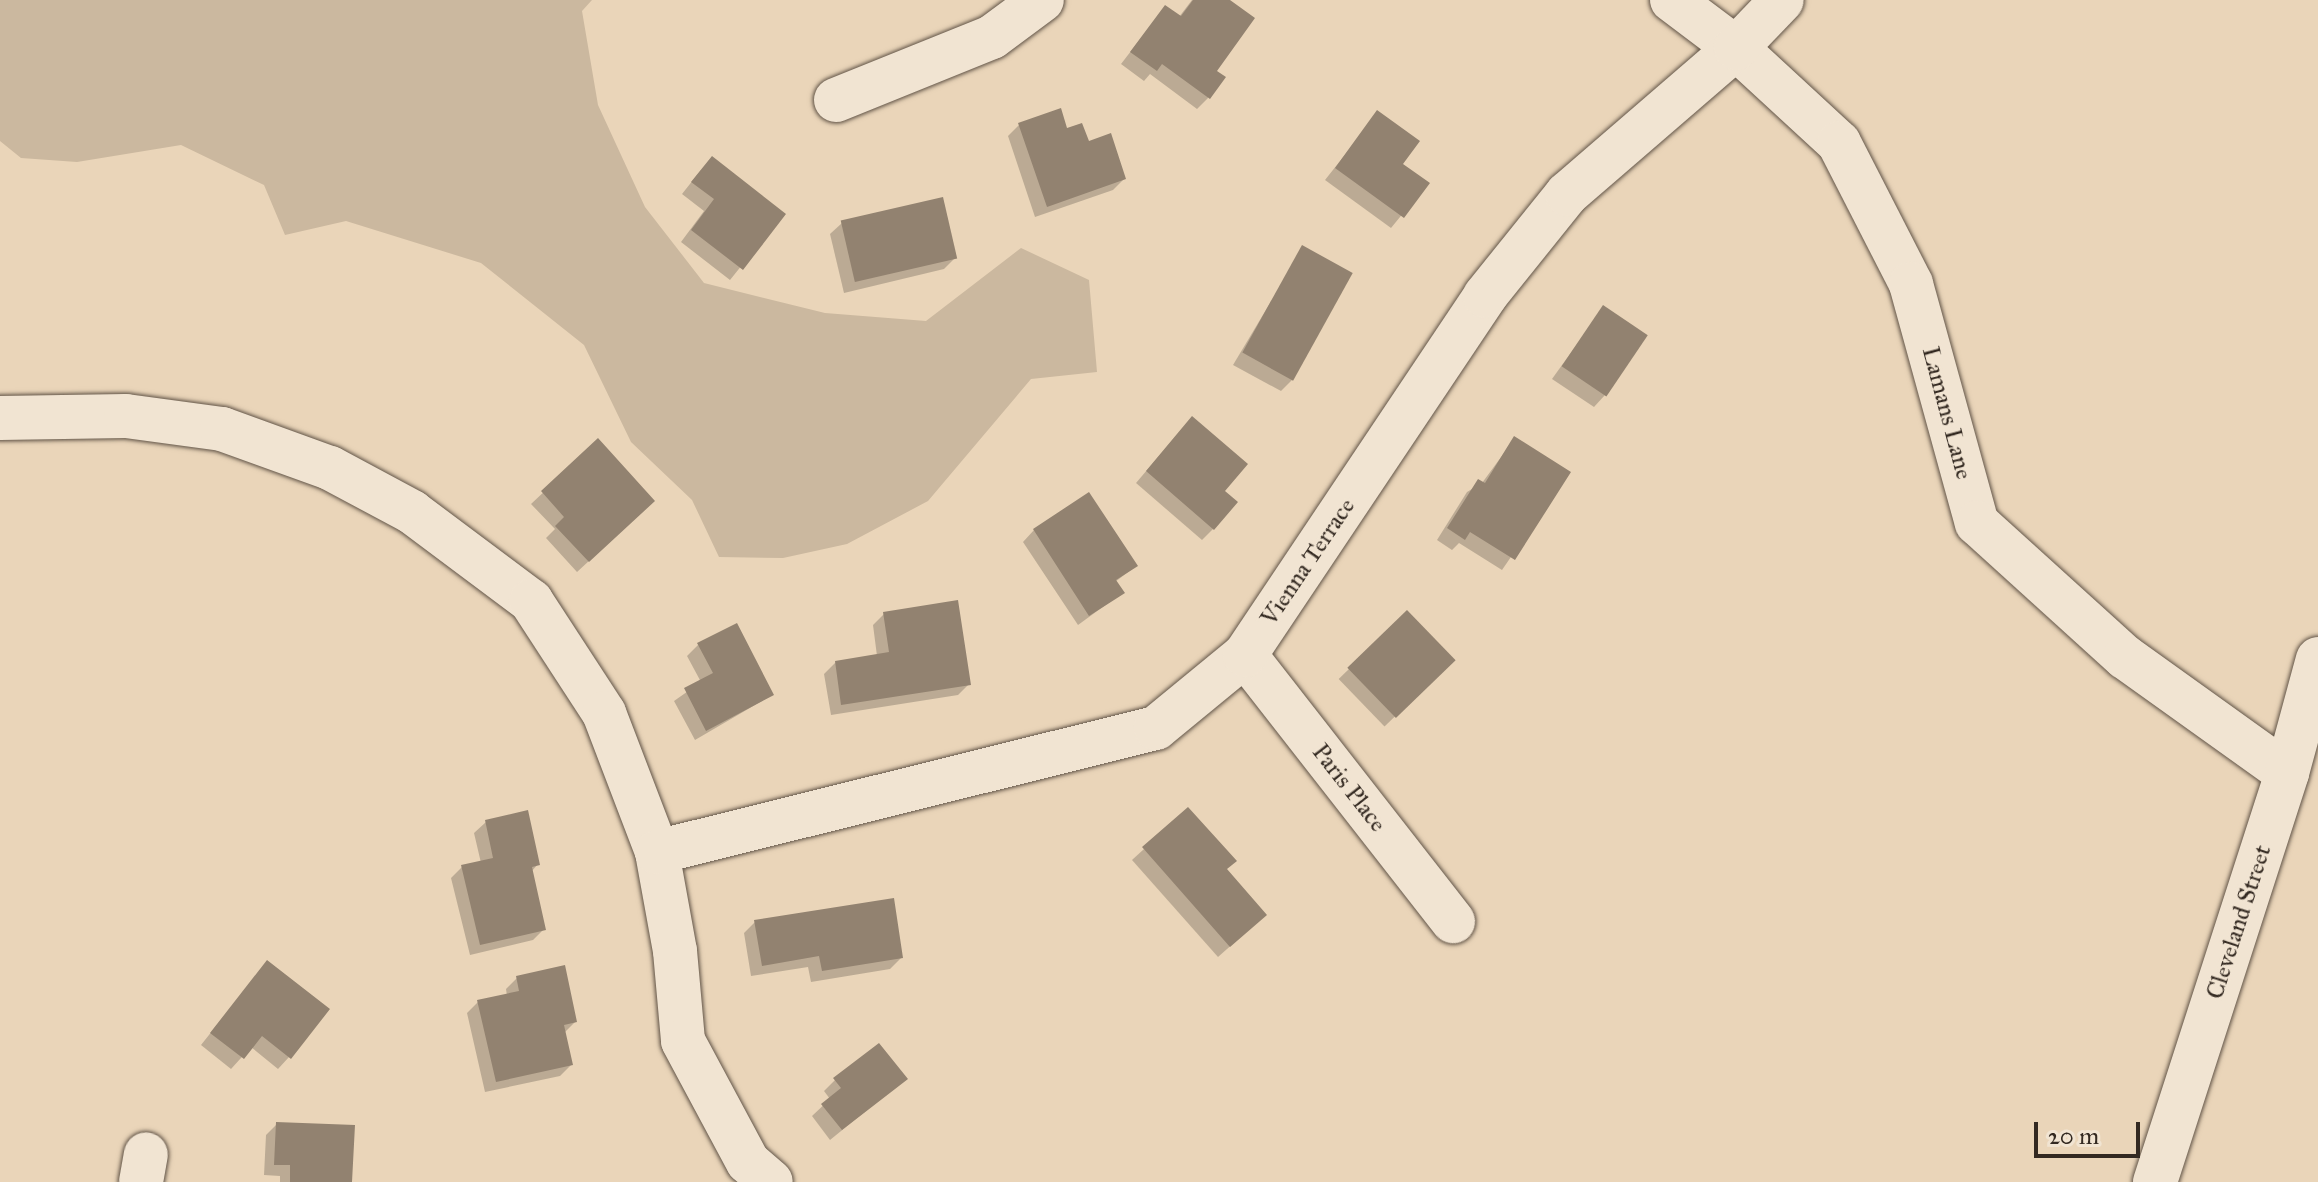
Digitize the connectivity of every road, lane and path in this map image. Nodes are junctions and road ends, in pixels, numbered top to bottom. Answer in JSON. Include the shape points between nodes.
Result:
{"nodes":[{"id":1,"x":1042,"y":0,"type":"edge"},
{"id":2,"x":1672,"y":0,"type":"edge"},
{"id":3,"x":1782,"y":0,"type":"edge"},
{"id":4,"x":1736,"y":48,"type":"junction"},
{"id":5,"x":836,"y":100,"type":"dead end"},
{"id":6,"x":0,"y":418,"type":"edge"},
{"id":7,"x":1245,"y":655,"type":"junction"},
{"id":8,"x":2318,"y":659,"type":"edge"},
{"id":9,"x":2287,"y":773,"type":"junction"},
{"id":10,"x":657,"y":852,"type":"junction"},
{"id":11,"x":1453,"y":921,"type":"dead end"},
{"id":12,"x":771,"y":1182,"type":"edge"},
{"id":13,"x":2155,"y":1182,"type":"edge"}],
"edges":[{"from":1,"to":5,"type":"street","via":[[992,37]]},
{"from":2,"to":4,"type":"street","name":"Lamans Lane"},
{"from":3,"to":4,"type":"street","name":"Vienna Terrace"},
{"from":4,"to":7,"type":"street","name":"Vienna Terrace","via":[[1567,194],[1485,296]]},
{"from":4,"to":9,"type":"street","name":"Lamans Lane","via":[[1839,143],[1911,284],[1977,523],[2125,657]]},
{"from":6,"to":10,"type":"street","via":[[126,416],[222,429],[330,468],[412,512],[531,601],[604,713]]},
{"from":7,"to":10,"type":"street","name":"Vienna Terrace","via":[[1156,728]]},
{"from":7,"to":11,"type":"street","name":"Paris Place"},
{"from":8,"to":9,"type":"street","name":"Cleveland Street"},
{"from":9,"to":13,"type":"street","name":"Cleveland Street"},
{"from":10,"to":12,"type":"street","via":[[675,951],[683,1041],[748,1162]]}]}
